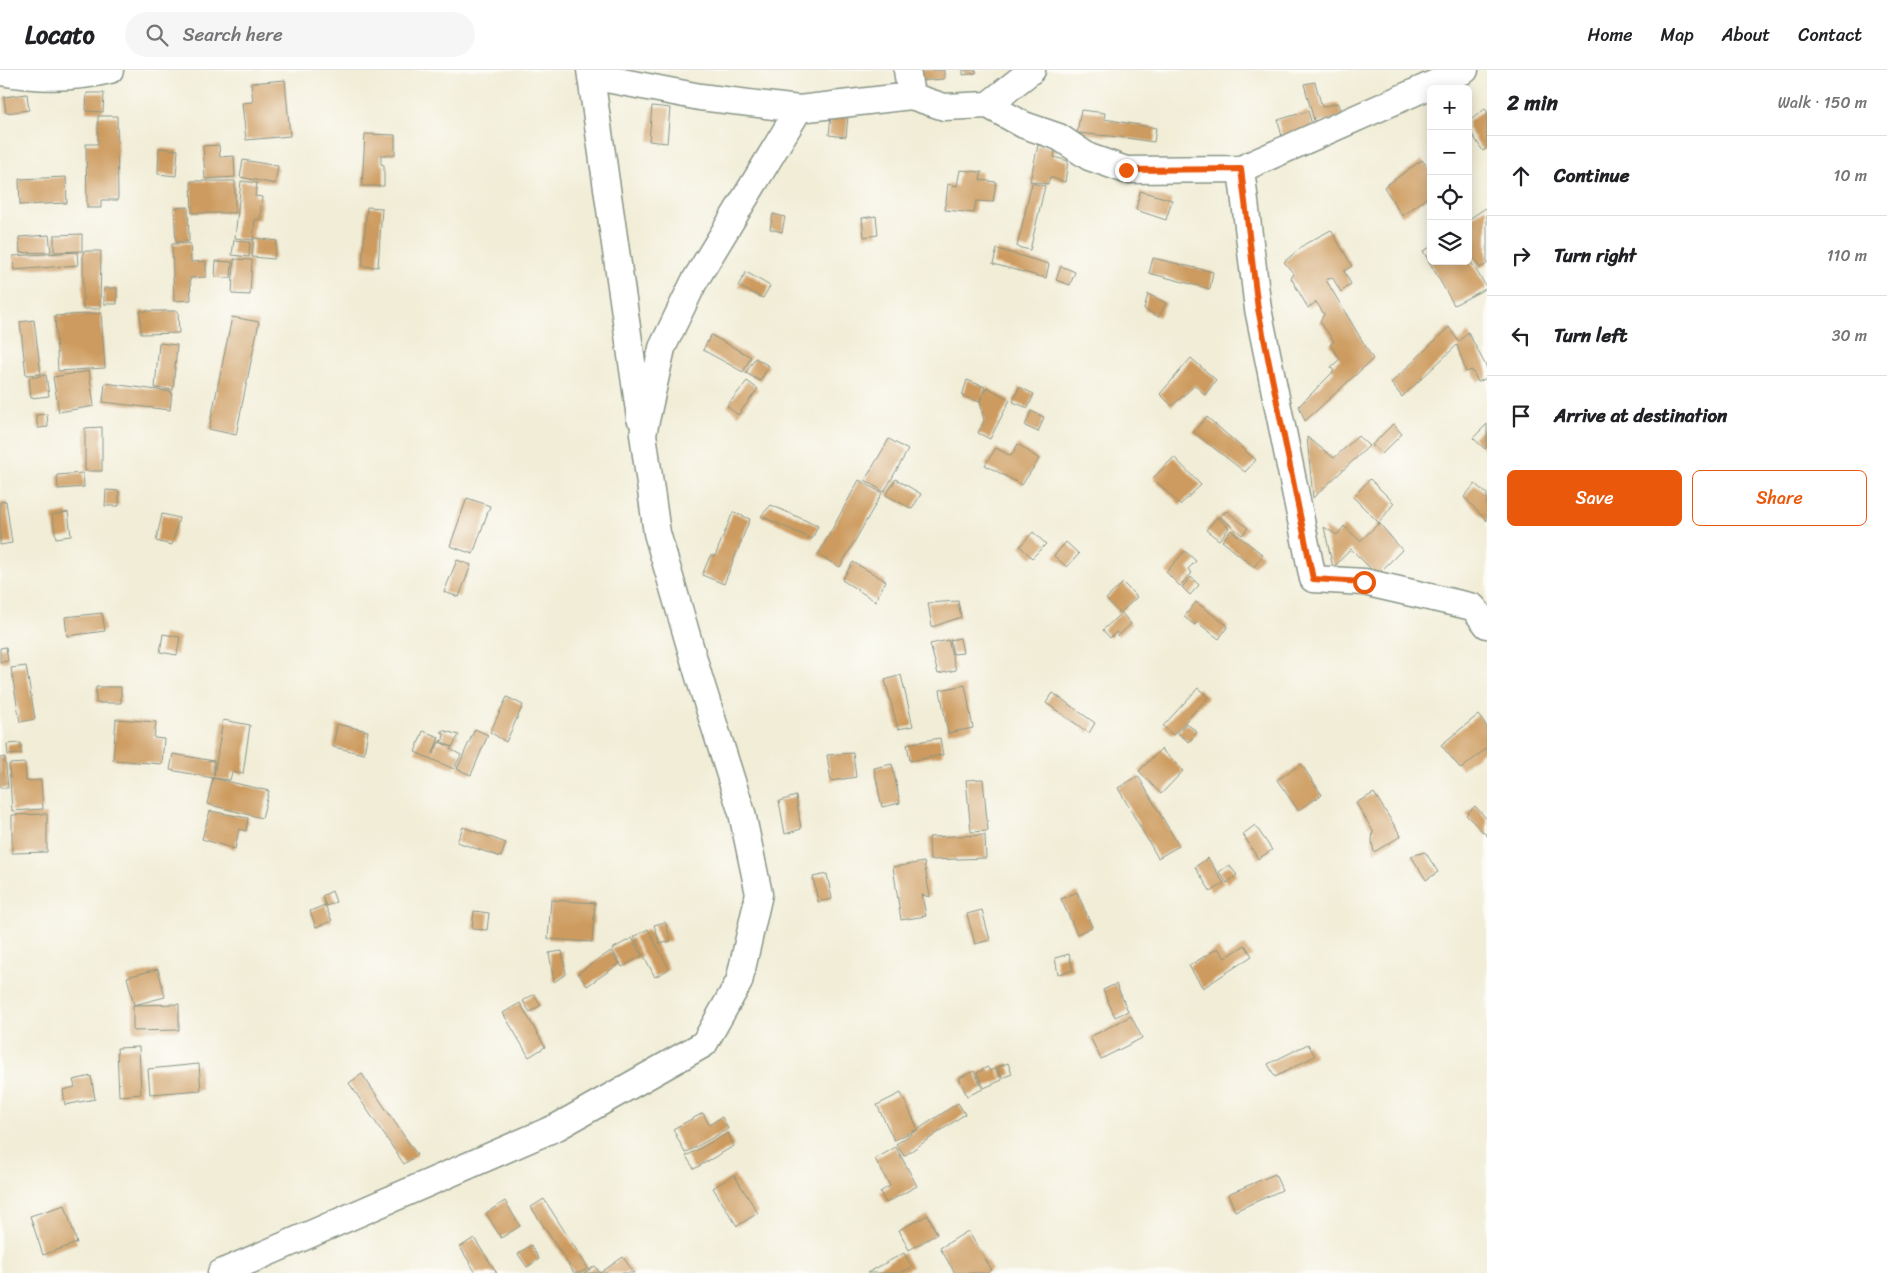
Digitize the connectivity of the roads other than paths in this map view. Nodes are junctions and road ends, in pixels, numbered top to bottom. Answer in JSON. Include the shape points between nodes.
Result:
{"nodes":[{"id":1,"x":110,"y":70,"type":"edge"},
{"id":2,"x":907,"y":70,"type":"edge"},
{"id":3,"x":1032,"y":70,"type":"edge"},
{"id":4,"x":1464,"y":70,"type":"edge"},
{"id":5,"x":0,"y":72,"type":"edge"},
{"id":6,"x":590,"y":73,"type":"edge"},
{"id":7,"x":911,"y":96,"type":"junction"},
{"id":8,"x":988,"y":105,"type":"junction"},
{"id":9,"x":799,"y":108,"type":"junction"},
{"id":10,"x":1241,"y":169,"type":"junction"},
{"id":11,"x":643,"y":434,"type":"junction"},
{"id":12,"x":1487,"y":625,"type":"edge"},
{"id":13,"x":221,"y":1273,"type":"edge"}],
"edges":[{"from":1,"to":5,"type":"street","via":[[93,74],[26,76]]},
{"from":2,"to":7,"type":"street"},
{"from":3,"to":8,"type":"street"},
{"from":4,"to":10,"type":"street"},
{"from":6,"to":9,"type":"street","via":[[700,97]]},
{"from":6,"to":11,"type":"street"},
{"from":7,"to":8,"type":"street","via":[[944,107]]},
{"from":7,"to":9,"type":"street"},
{"from":8,"to":10,"type":"street","via":[[1024,125],[1060,137],[1089,157],[1126,170]]},
{"from":9,"to":11,"type":"street","via":[[690,290],[662,348]]},
{"from":10,"to":12,"type":"street","via":[[1258,309],[1313,579],[1364,582],[1473,608]]},
{"from":11,"to":13,"type":"street","via":[[657,533],[742,813],[759,894],[739,982],[704,1044],[557,1127]]}]}
